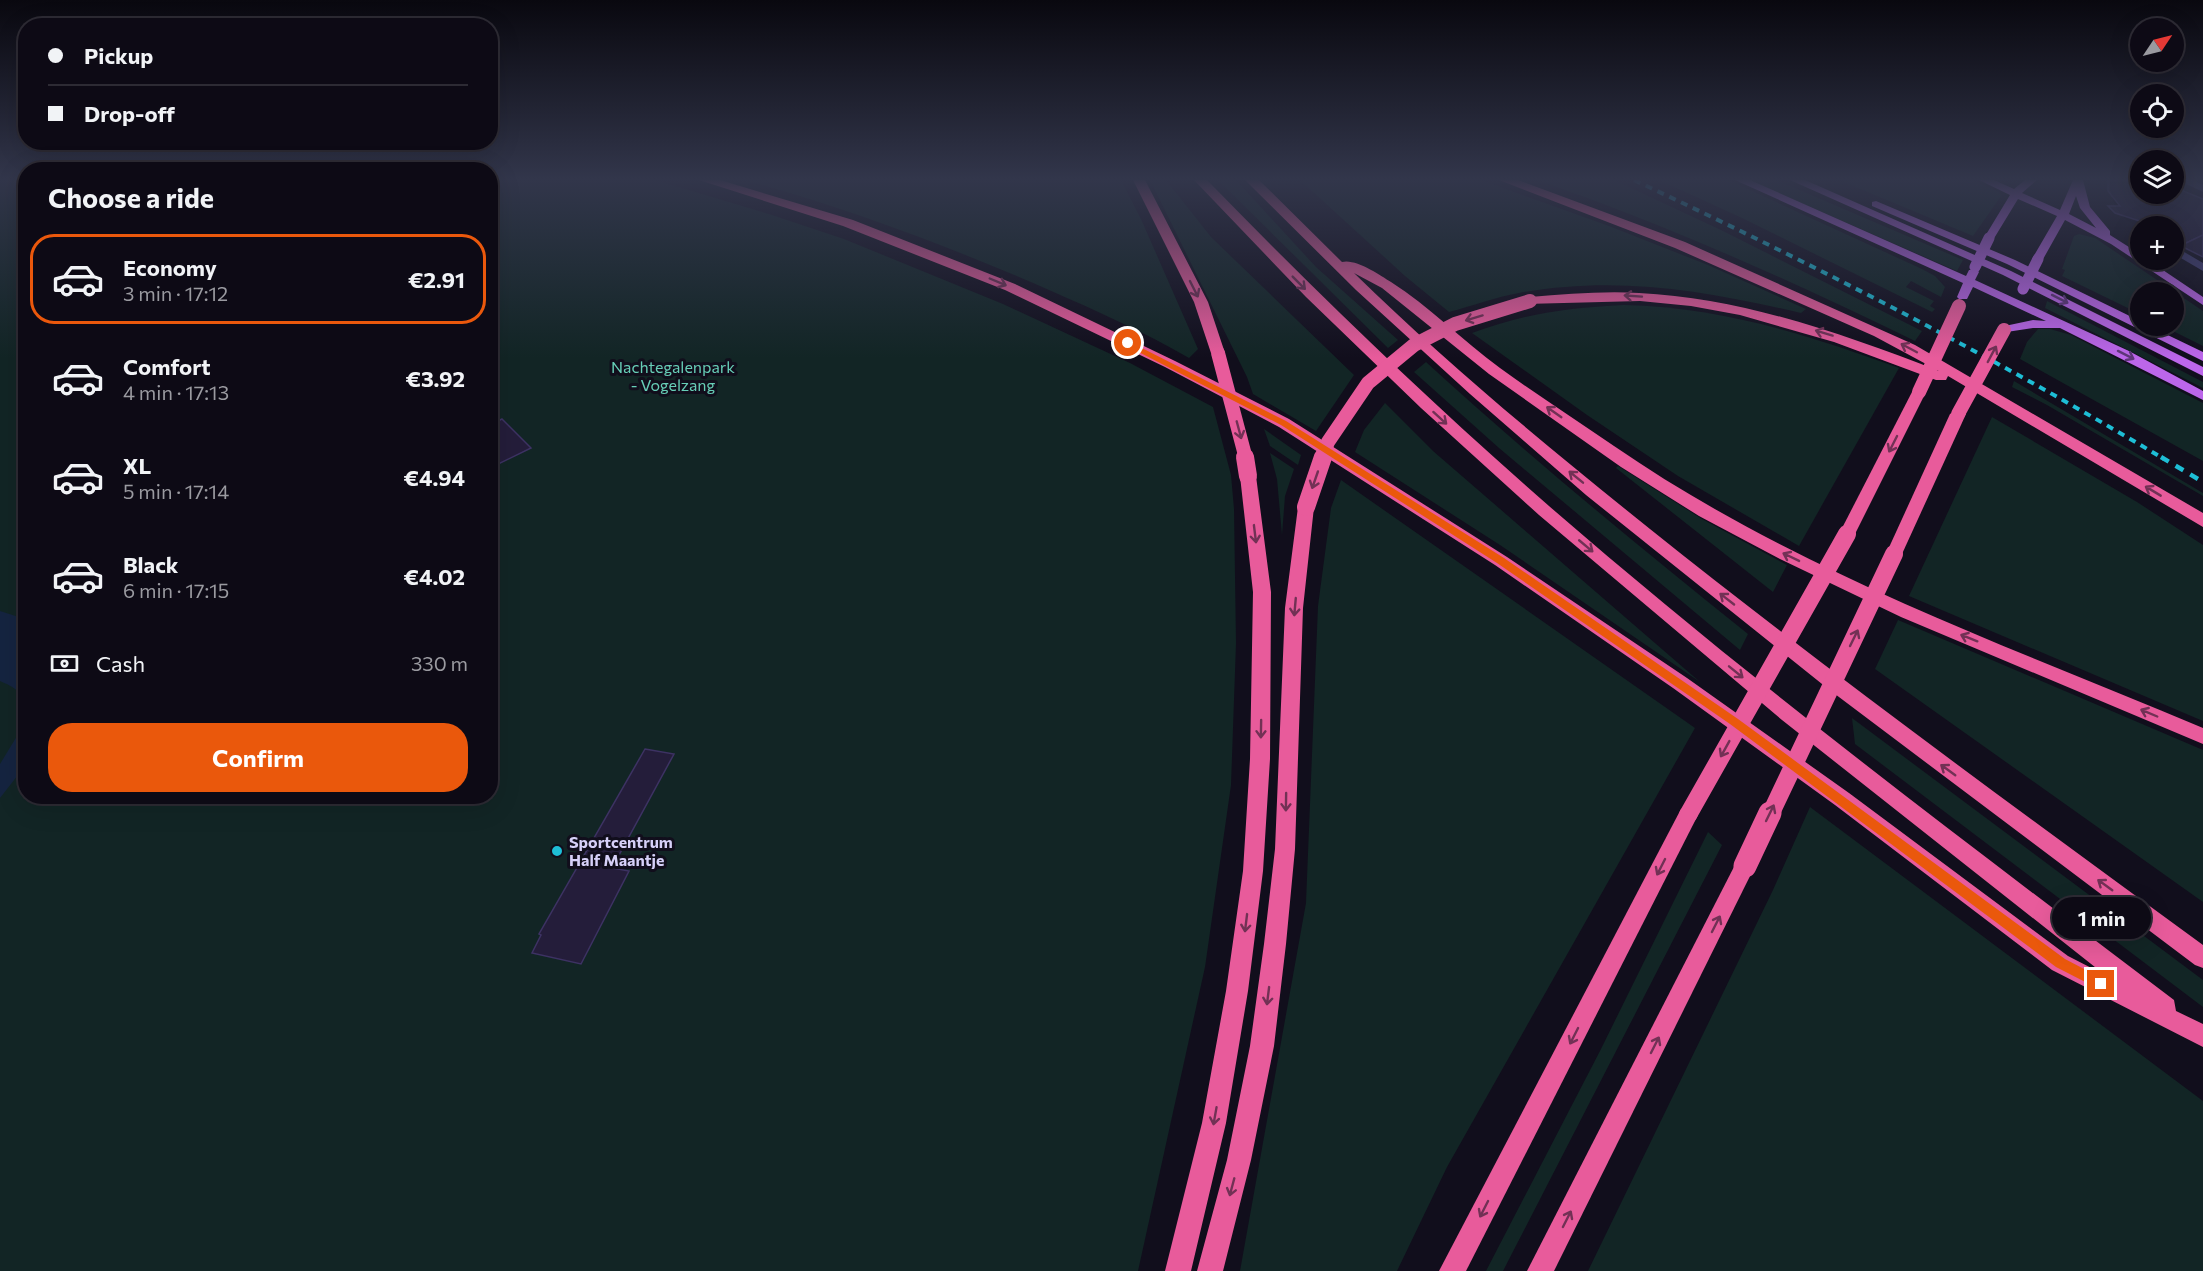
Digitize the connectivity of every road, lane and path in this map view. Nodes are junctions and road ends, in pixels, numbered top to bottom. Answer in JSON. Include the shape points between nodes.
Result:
{"nodes":[{"id":1,"x":890,"y":239,"type":"edge"},
{"id":2,"x":1169,"y":239,"type":"edge"},
{"id":3,"x":1255,"y":239,"type":"edge"},
{"id":4,"x":1312,"y":239,"type":"edge"},
{"id":5,"x":1664,"y":239,"type":"edge"},
{"id":6,"x":1874,"y":239,"type":"edge"},
{"id":7,"x":1941,"y":239,"type":"edge"},
{"id":8,"x":1949,"y":239,"type":"edge"},
{"id":9,"x":1988,"y":239,"type":"edge"},
{"id":10,"x":2049,"y":239,"type":"edge"},
{"id":11,"x":2110,"y":239,"type":"edge"},
{"id":12,"x":2112,"y":239,"type":"edge"},
{"id":13,"x":2115,"y":242,"type":"junction"},
{"id":14,"x":1326,"y":253,"type":"junction"},
{"id":15,"x":2184,"y":256,"type":"edge"},
{"id":16,"x":2009,"y":267,"type":"junction"},
{"id":17,"x":2203,"y":268,"type":"edge"},
{"id":18,"x":1969,"y":281,"type":"junction"},
{"id":19,"x":1961,"y":302,"type":"joint"},
{"id":20,"x":2203,"y":302,"type":"edge"},
{"id":21,"x":2017,"y":303,"type":"junction"},
{"id":22,"x":2130,"y":320,"type":"edge"},
{"id":23,"x":2068,"y":327,"type":"junction"},
{"id":24,"x":2004,"y":330,"type":"junction"},
{"id":25,"x":2162,"y":336,"type":"edge"},
{"id":26,"x":2203,"y":357,"type":"edge"},
{"id":27,"x":2203,"y":372,"type":"edge"},
{"id":28,"x":2203,"y":396,"type":"edge"},
{"id":29,"x":1996,"y":398,"type":"junction"},
{"id":30,"x":2203,"y":521,"type":"edge"},
{"id":31,"x":2203,"y":735,"type":"edge"},
{"id":32,"x":2203,"y":957,"type":"edge"},
{"id":33,"x":2203,"y":1037,"type":"edge"},
{"id":34,"x":1178,"y":1271,"type":"edge"},
{"id":35,"x":1210,"y":1271,"type":"edge"},
{"id":36,"x":1452,"y":1271,"type":"edge"},
{"id":37,"x":1540,"y":1271,"type":"edge"}],
"edges":[{"from":1,"to":33,"type":"highway","one_way":true,"via":[[991,279],[1284,423],[1501,561],[1680,683],[1852,806],[2060,963]]},
{"from":2,"to":34,"type":"highway","one_way":true,"bridge":true,"via":[[1201,302],[1245,454],[1262,592],[1260,759],[1252,871],[1237,991],[1214,1123]]},
{"from":3,"to":33,"type":"highway","one_way":true,"via":[[1363,347],[1502,474],[1686,632]]},
{"from":4,"to":14,"type":"highway"},
{"from":29,"to":5,"type":"highway","one_way":true,"via":[[1900,343]]},
{"from":6,"to":18,"type":"main road"},
{"from":7,"to":16,"type":"main road"},
{"from":8,"to":16,"type":"main road"},
{"from":9,"to":18,"type":"main road","bridge":true},
{"from":10,"to":21,"type":"main road","bridge":true},
{"from":11,"to":13,"type":"main road"},
{"from":12,"to":13,"type":"main road"},
{"from":13,"to":20,"type":"main road"},
{"from":31,"to":14,"type":"highway","one_way":true,"via":[[1907,612],[1705,512],[1626,463],[1494,371],[1388,285]]},
{"from":32,"to":14,"type":"highway","one_way":true,"via":[[1925,753],[1696,575],[1462,381]]},
{"from":15,"to":17,"type":"street"},
{"from":16,"to":22,"type":"main road"},
{"from":16,"to":27,"type":"main road","one_way":true},
{"from":18,"to":19,"type":"main road"},
{"from":18,"to":21,"type":"main road"},
{"from":19,"to":36,"type":"highway","one_way":true,"bridge":true,"via":[[1847,534],[1688,815]]},
{"from":21,"to":23,"type":"main road"},
{"from":21,"to":24,"type":"main road"},
{"from":23,"to":24,"type":"main road","via":[[2033,324]]},
{"from":23,"to":28,"type":"main road","one_way":true},
{"from":37,"to":24,"type":"highway","one_way":true,"bridge":true,"via":[[1745,866],[1958,414]]},
{"from":25,"to":26,"type":"main road"},
{"from":30,"to":29,"type":"highway","one_way":true},
{"from":29,"to":35,"type":"highway","one_way":true,"bridge":true,"via":[[1838,338],[1729,307],[1622,295],[1530,301],[1455,324],[1414,345],[1368,383],[1328,442],[1306,507],[1294,608],[1285,849],[1262,1046],[1239,1160]]}]}
